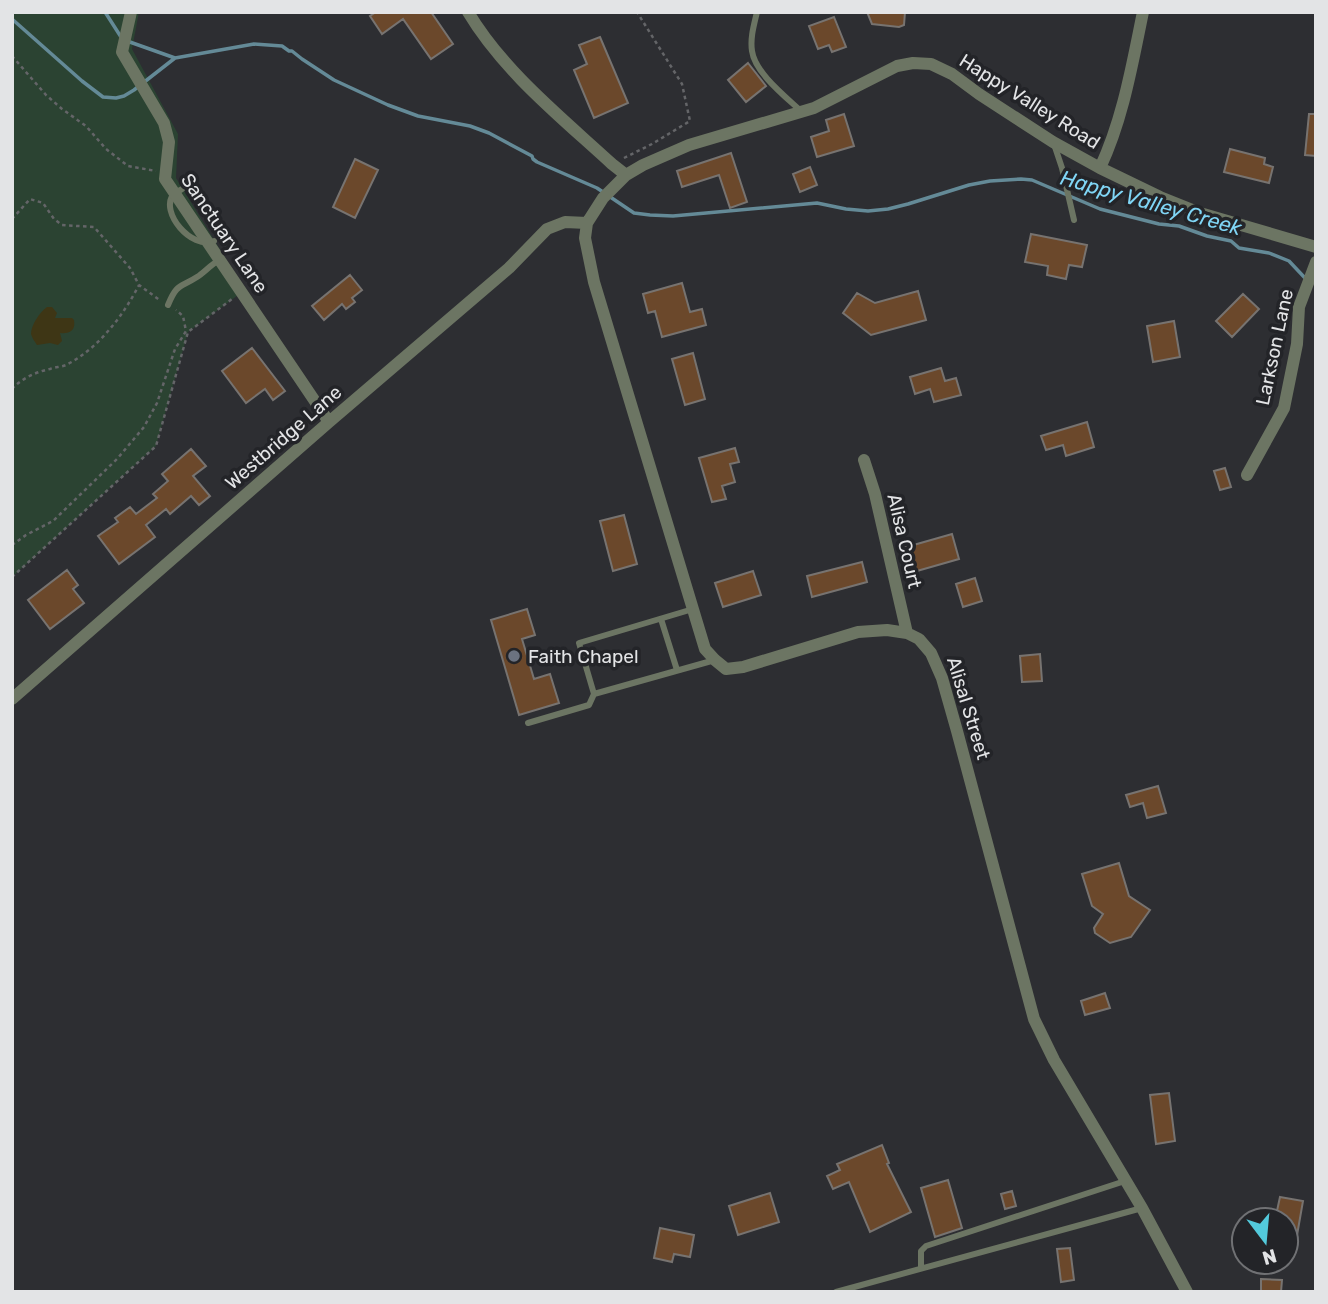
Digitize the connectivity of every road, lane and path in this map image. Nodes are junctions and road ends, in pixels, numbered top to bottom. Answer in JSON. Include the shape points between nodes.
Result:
{"nodes":[{"id":1,"x":131,"y":12,"type":"edge"},
{"id":2,"x":468,"y":12,"type":"edge"},
{"id":3,"x":637,"y":12,"type":"edge"},
{"id":4,"x":757,"y":12,"type":"edge"},
{"id":5,"x":1143,"y":12,"type":"edge"},
{"id":6,"x":12,"y":56,"type":"edge"},
{"id":7,"x":802,"y":111,"type":"junction"},
{"id":8,"x":1053,"y":142,"type":"junction"},
{"id":9,"x":612,"y":164,"type":"junction"},
{"id":10,"x":1100,"y":168,"type":"junction"},
{"id":11,"x":626,"y":175,"type":"junction"},
{"id":12,"x":164,"y":179,"type":"junction"},
{"id":13,"x":12,"y":219,"type":"edge"},
{"id":14,"x":1074,"y":220,"type":"dead end"},
{"id":15,"x":587,"y":223,"type":"junction"},
{"id":16,"x":1316,"y":247,"type":"edge"},
{"id":17,"x":223,"y":260,"type":"junction"},
{"id":18,"x":1314,"y":267,"type":"edge"},
{"id":19,"x":139,"y":285,"type":"junction"},
{"id":20,"x":241,"y":292,"type":"junction"},
{"id":21,"x":168,"y":304,"type":"junction"},
{"id":22,"x":12,"y":389,"type":"edge"},
{"id":23,"x":330,"y":422,"type":"junction"},
{"id":24,"x":864,"y":460,"type":"dead end"},
{"id":25,"x":1247,"y":475,"type":"dead end"},
{"id":26,"x":12,"y":545,"type":"edge"},
{"id":27,"x":12,"y":577,"type":"edge"},
{"id":28,"x":693,"y":609,"type":"junction"},
{"id":29,"x":661,"y":619,"type":"junction"},
{"id":30,"x":907,"y":633,"type":"junction"},
{"id":31,"x":715,"y":660,"type":"junction"},
{"id":32,"x":677,"y":670,"type":"junction"},
{"id":33,"x":594,"y":694,"type":"junction"},
{"id":34,"x":12,"y":699,"type":"edge"},
{"id":35,"x":528,"y":723,"type":"dead end"},
{"id":36,"x":1125,"y":1181,"type":"junction"},
{"id":37,"x":1142,"y":1208,"type":"junction"},
{"id":38,"x":921,"y":1268,"type":"junction"},
{"id":39,"x":836,"y":1292,"type":"edge"},
{"id":40,"x":1187,"y":1292,"type":"edge"}],
"edges":[{"from":1,"to":12,"type":"street","name":"Sanctuary Lane","via":[[122,52],[164,124],[169,142]]},
{"from":2,"to":9,"type":"street","via":[[515,75]]},
{"from":3,"to":9,"type":"path","via":[[682,84],[690,121]]},
{"from":4,"to":7,"type":"lane","via":[[752,53],[767,78]]},
{"from":5,"to":10,"type":"street","via":[[1130,79]]},
{"from":6,"to":12,"type":"path","via":[[46,95],[86,126],[106,149],[128,166],[160,171]]},
{"from":7,"to":8,"type":"street","name":"Happy Valley Road","via":[[897,66],[931,64]]},
{"from":7,"to":11,"type":"street","name":"Happy Valley Road","via":[[689,145]]},
{"from":8,"to":10,"type":"street","name":"Happy Valley Road"},
{"from":8,"to":14,"type":"lane"},
{"from":9,"to":11,"type":"street"},
{"from":10,"to":16,"type":"street","name":"Happy Valley Road","via":[[1200,213]]},
{"from":11,"to":15,"type":"street","name":"Happy Valley Road"},
{"from":12,"to":17,"type":"street","name":"Sanctuary Lane","via":[[178,191]]},
{"from":13,"to":19,"type":"path","via":[[30,199],[43,203],[62,225],[94,227]]},
{"from":15,"to":23,"type":"street","name":"Westbridge Lane","via":[[565,222],[547,229],[509,268]]},
{"from":15,"to":28,"type":"street","via":[[585,238],[594,282]]},
{"from":17,"to":20,"type":"street","name":"Sanctuary Lane"},
{"from":17,"to":21,"type":"lane","via":[[180,285]]},
{"from":18,"to":25,"type":"street","name":"Larkson Lane","via":[[1299,307],[1284,408]]},
{"from":19,"to":21,"type":"path"},
{"from":19,"to":22,"type":"path","via":[[120,316],[89,350],[64,366],[24,378]]},
{"from":20,"to":23,"type":"street","name":"Sanctuary Lane"},
{"from":20,"to":27,"type":"path","via":[[188,332],[156,446]]},
{"from":21,"to":26,"type":"path","via":[[183,316],[186,331],[144,426],[53,521]]},
{"from":23,"to":34,"type":"street","name":"Westbridge Lane"},
{"from":24,"to":30,"type":"street","name":"Alisa Court"},
{"from":28,"to":29,"type":"lane"},
{"from":28,"to":31,"type":"street","via":[[705,649]]},
{"from":29,"to":32,"type":"lane"},
{"from":29,"to":33,"type":"lane","via":[[579,643]]},
{"from":30,"to":31,"type":"street","via":[[858,632],[743,667],[726,669]]},
{"from":30,"to":36,"type":"street","name":"Alisal Street","via":[[931,653],[942,678],[1034,1019]]},
{"from":31,"to":32,"type":"lane"},
{"from":32,"to":33,"type":"lane"},
{"from":33,"to":35,"type":"lane","via":[[589,705]]},
{"from":36,"to":37,"type":"street","name":"Alisal Street"},
{"from":36,"to":38,"type":"lane","via":[[926,1246],[920,1251]]},
{"from":37,"to":38,"type":"lane"},
{"from":37,"to":40,"type":"street","name":"Alisal Street"},
{"from":38,"to":39,"type":"lane"}]}
